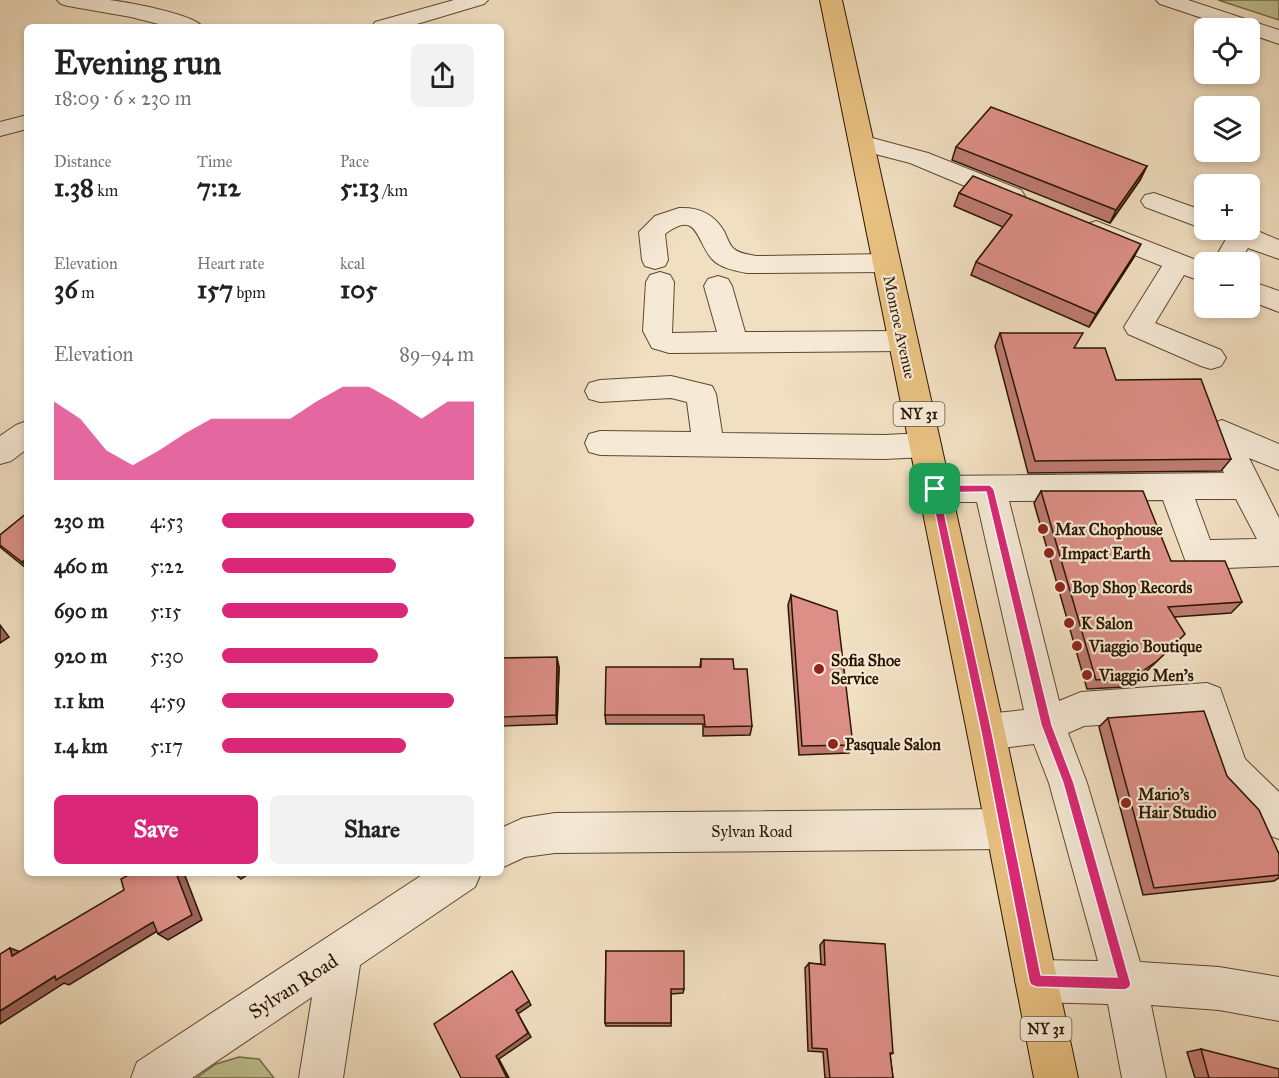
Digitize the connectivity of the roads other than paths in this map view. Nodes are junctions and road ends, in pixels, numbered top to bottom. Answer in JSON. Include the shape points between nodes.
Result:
{"nodes":[{"id":1,"x":68,"y":0,"type":"edge"},
{"id":2,"x":477,"y":0,"type":"edge"},
{"id":3,"x":831,"y":0,"type":"edge"},
{"id":4,"x":1167,"y":0,"type":"edge"},
{"id":5,"x":181,"y":24,"type":"edge"},
{"id":6,"x":393,"y":24,"type":"edge"},
{"id":7,"x":1273,"y":30,"type":"edge"},
{"id":8,"x":24,"y":123,"type":"edge"},
{"id":9,"x":0,"y":129,"type":"edge"},
{"id":10,"x":861,"y":143,"type":"junction"},
{"id":11,"x":1154,"y":201,"type":"dead end"},
{"id":12,"x":1029,"y":203,"type":"edge"},
{"id":13,"x":1194,"y":217,"type":"edge"},
{"id":14,"x":1071,"y":220,"type":"edge"},
{"id":15,"x":1254,"y":240,"type":"edge"},
{"id":16,"x":1279,"y":250,"type":"edge"},
{"id":17,"x":1178,"y":262,"type":"junction"},
{"id":18,"x":887,"y":263,"type":"junction"},
{"id":19,"x":1194,"y":269,"type":"edge"},
{"id":20,"x":718,"y":286,"type":"dead end"},
{"id":21,"x":1260,"y":295,"type":"edge"},
{"id":22,"x":1279,"y":302,"type":"edge"},
{"id":23,"x":903,"y":341,"type":"junction"},
{"id":24,"x":734,"y":343,"type":"junction"},
{"id":25,"x":1211,"y":358,"type":"dead end"},
{"id":26,"x":600,"y":391,"type":"dead end"},
{"id":27,"x":24,"y":435,"type":"edge"},
{"id":28,"x":600,"y":443,"type":"dead end"},
{"id":29,"x":708,"y":444,"type":"junction"},
{"id":30,"x":926,"y":445,"type":"junction"},
{"id":31,"x":0,"y":452,"type":"edge"},
{"id":32,"x":1279,"y":458,"type":"edge"},
{"id":33,"x":1245,"y":486,"type":"junction"},
{"id":34,"x":1175,"y":487,"type":"junction"},
{"id":35,"x":935,"y":489,"type":"junction"},
{"id":36,"x":990,"y":489,"type":"junction"},
{"id":37,"x":1279,"y":550,"type":"edge"},
{"id":38,"x":1046,"y":725,"type":"junction"},
{"id":39,"x":987,"y":732,"type":"junction"},
{"id":40,"x":1279,"y":820,"type":"edge"},
{"id":41,"x":1005,"y":829,"type":"junction"},
{"id":42,"x":504,"y":847,"type":"edge"},
{"id":43,"x":457,"y":876,"type":"edge"},
{"id":44,"x":340,"y":955,"type":"junction"},
{"id":45,"x":1036,"y":981,"type":"junction"},
{"id":46,"x":1125,"y":984,"type":"junction"},
{"id":47,"x":1279,"y":999,"type":"edge"},
{"id":48,"x":153,"y":1078,"type":"edge"},
{"id":49,"x":321,"y":1078,"type":"edge"},
{"id":50,"x":1056,"y":1078,"type":"edge"},
{"id":51,"x":1144,"y":1078,"type":"edge"}],
"edges":[{"from":1,"to":5,"type":"street"},
{"from":2,"to":6,"type":"street"},
{"from":3,"to":10,"type":"main road","name":"Monroe Avenue","number":"NY 31"},
{"from":4,"to":7,"type":"street"},
{"from":8,"to":9,"type":"street"},
{"from":10,"to":12,"type":"street","via":[[919,158]]},
{"from":10,"to":18,"type":"main road","name":"Monroe Avenue","number":"NY 31"},
{"from":11,"to":13,"type":"street"},
{"from":14,"to":17,"type":"street"},
{"from":15,"to":16,"type":"street"},
{"from":17,"to":19,"type":"street"},
{"from":17,"to":25,"type":"street","via":[[1138,327]]},
{"from":18,"to":23,"type":"main road","name":"Monroe Avenue","number":"NY 31"},
{"from":18,"to":24,"type":"street","via":[[756,265],[723,254],[708,227],[691,217],[671,218],[660,224],[652,232],[657,271],[657,332],[662,341]]},
{"from":20,"to":24,"type":"street"},
{"from":21,"to":22,"type":"street"},
{"from":23,"to":24,"type":"street"},
{"from":23,"to":30,"type":"main road","name":"Monroe Avenue","number":"NY 31"},
{"from":26,"to":29,"type":"street","via":[[671,387],[701,394]]},
{"from":27,"to":31,"type":"street"},
{"from":28,"to":29,"type":"street"},
{"from":29,"to":30,"type":"street"},
{"from":30,"to":35,"type":"main road","name":"Monroe Avenue","number":"NY 31"},
{"from":32,"to":33,"type":"street","via":[[1222,432]]},
{"from":33,"to":34,"type":"street"},
{"from":33,"to":37,"type":"street"},
{"from":34,"to":36,"type":"street"},
{"from":34,"to":37,"type":"street","via":[[1199,555]]},
{"from":35,"to":36,"type":"street"},
{"from":35,"to":39,"type":"main road","name":"Monroe Avenue","number":"NY 31"},
{"from":36,"to":38,"type":"street"},
{"from":38,"to":39,"type":"street"},
{"from":38,"to":40,"type":"street","via":[[1081,709],[1207,700],[1230,770]]},
{"from":38,"to":46,"type":"street","via":[[1068,783]]},
{"from":39,"to":41,"type":"main road","name":"Monroe Avenue","number":"NY 31"},
{"from":41,"to":42,"type":"street","name":"Sylvan Road","via":[[555,833],[524,838]]},
{"from":41,"to":45,"type":"main road","name":"Monroe Avenue","number":"NY 31"},
{"from":43,"to":44,"type":"street","name":"Sylvan Road"},
{"from":44,"to":48,"type":"street","name":"Sylvan Road"},
{"from":44,"to":49,"type":"street"},
{"from":45,"to":46,"type":"street"},
{"from":45,"to":50,"type":"main road","name":"Monroe Avenue","number":"NY 31"},
{"from":46,"to":47,"type":"street","via":[[1196,985]]},
{"from":46,"to":51,"type":"street"}]}
